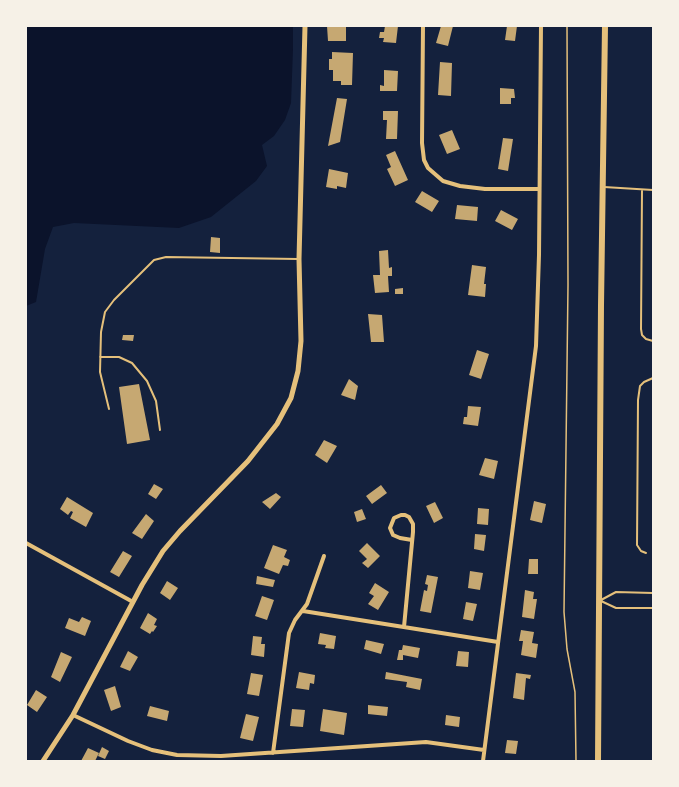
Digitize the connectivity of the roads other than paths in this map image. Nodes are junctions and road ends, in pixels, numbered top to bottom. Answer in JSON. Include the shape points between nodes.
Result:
{"nodes":[{"id":1,"x":305,"y":26,"type":"edge"},
{"id":2,"x":423,"y":26,"type":"edge"},
{"id":3,"x":541,"y":26,"type":"edge"},
{"id":4,"x":605,"y":26,"type":"edge"},
{"id":5,"x":602,"y":187,"type":"junction"},
{"id":6,"x":539,"y":189,"type":"junction"},
{"id":7,"x":642,"y":190,"type":"junction"},
{"id":8,"x":653,"y":190,"type":"edge"},
{"id":9,"x":299,"y":259,"type":"junction"},
{"id":10,"x":653,"y":341,"type":"edge"},
{"id":11,"x":100,"y":357,"type":"junction"},
{"id":12,"x":653,"y":378,"type":"edge"},
{"id":13,"x":110,"y":409,"type":"dead end"},
{"id":14,"x":160,"y":430,"type":"dead end"},
{"id":15,"x":412,"y":540,"type":"junction"},
{"id":16,"x":26,"y":543,"type":"edge"},
{"id":17,"x":646,"y":553,"type":"dead end"},
{"id":18,"x":324,"y":556,"type":"dead end"},
{"id":19,"x":653,"y":594,"type":"edge"},
{"id":20,"x":600,"y":601,"type":"junction"},
{"id":21,"x":133,"y":602,"type":"junction"},
{"id":22,"x":653,"y":608,"type":"edge"},
{"id":23,"x":303,"y":611,"type":"junction"},
{"id":24,"x":404,"y":627,"type":"junction"},
{"id":25,"x":498,"y":642,"type":"junction"},
{"id":26,"x":73,"y":715,"type":"junction"},
{"id":27,"x":484,"y":750,"type":"junction"},
{"id":28,"x":273,"y":753,"type":"junction"},
{"id":29,"x":43,"y":761,"type":"edge"},
{"id":30,"x":483,"y":761,"type":"edge"},
{"id":31,"x":598,"y":761,"type":"edge"}],
"edges":[{"from":1,"to":9,"type":"street"},
{"from":2,"to":6,"type":"street","via":[[422,143],[424,160],[428,168],[443,181],[460,186],[485,189]]},
{"from":3,"to":6,"type":"street"},
{"from":4,"to":5,"type":"main road"},
{"from":5,"to":7,"type":"lane"},
{"from":5,"to":20,"type":"main road"},
{"from":6,"to":25,"type":"street","via":[[536,346]]},
{"from":7,"to":8,"type":"lane"},
{"from":7,"to":10,"type":"lane","via":[[641,329],[646,340]]},
{"from":9,"to":11,"type":"lane","via":[[166,257],[154,260],[105,312]]},
{"from":9,"to":21,"type":"street","via":[[300,355],[295,385],[285,412],[248,461],[171,541]]},
{"from":11,"to":13,"type":"lane","via":[[100,372]]},
{"from":11,"to":14,"type":"lane","via":[[119,357],[132,364],[147,381],[156,401]]},
{"from":12,"to":17,"type":"lane","via":[[640,386],[638,400],[637,545]]},
{"from":15,"to":15,"type":"street","via":[[412,520],[401,515],[394,518],[390,528],[393,535]]},
{"from":15,"to":24,"type":"street"},
{"from":16,"to":21,"type":"street"},
{"from":18,"to":23,"type":"street"},
{"from":19,"to":20,"type":"lane","via":[[616,592]]},
{"from":20,"to":22,"type":"lane","via":[[616,608]]},
{"from":20,"to":31,"type":"main road"},
{"from":21,"to":26,"type":"street"},
{"from":23,"to":24,"type":"street"},
{"from":23,"to":28,"type":"street","via":[[289,633]]},
{"from":24,"to":25,"type":"street"},
{"from":25,"to":27,"type":"street"},
{"from":26,"to":28,"type":"street","via":[[128,741],[165,753],[189,756]]},
{"from":26,"to":29,"type":"street"},
{"from":27,"to":28,"type":"street","via":[[426,742]]},
{"from":27,"to":30,"type":"street"}]}
